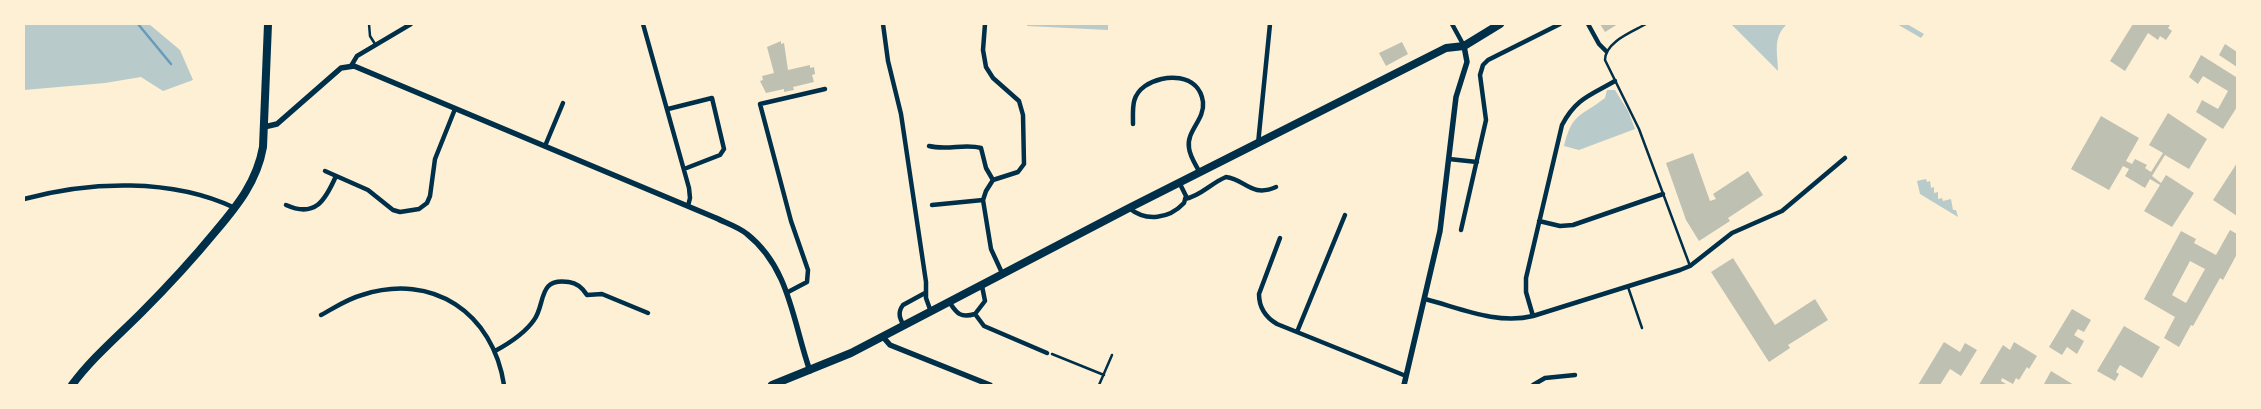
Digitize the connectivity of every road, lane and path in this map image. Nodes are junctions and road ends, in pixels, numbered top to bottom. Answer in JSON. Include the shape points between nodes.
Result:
{"nodes":[{"id":1,"x":268,"y":24,"type":"edge"},
{"id":2,"x":369,"y":24,"type":"edge"},
{"id":3,"x":410,"y":24,"type":"edge"},
{"id":4,"x":643,"y":24,"type":"edge"},
{"id":5,"x":883,"y":24,"type":"edge"},
{"id":6,"x":985,"y":24,"type":"edge"},
{"id":7,"x":1270,"y":24,"type":"edge"},
{"id":8,"x":1452,"y":24,"type":"edge"},
{"id":9,"x":1500,"y":24,"type":"edge"},
{"id":10,"x":1560,"y":24,"type":"edge"},
{"id":11,"x":1588,"y":24,"type":"edge"},
{"id":12,"x":1646,"y":24,"type":"edge"},
{"id":13,"x":375,"y":44,"type":"junction"},
{"id":14,"x":1464,"y":46,"type":"junction"},
{"id":15,"x":1606,"y":51,"type":"junction"},
{"id":16,"x":351,"y":66,"type":"junction"},
{"id":17,"x":1615,"y":81,"type":"junction"},
{"id":18,"x":825,"y":89,"type":"dead end"},
{"id":19,"x":563,"y":104,"type":"dead end"},
{"id":20,"x":455,"y":109,"type":"junction"},
{"id":21,"x":668,"y":109,"type":"junction"},
{"id":22,"x":1133,"y":124,"type":"dead end"},
{"id":23,"x":264,"y":127,"type":"junction"},
{"id":24,"x":1258,"y":144,"type":"junction"},
{"id":25,"x":546,"y":146,"type":"junction"},
{"id":26,"x":929,"y":146,"type":"dead end"},
{"id":27,"x":1845,"y":158,"type":"dead end"},
{"id":28,"x":1448,"y":159,"type":"junction"},
{"id":29,"x":1477,"y":162,"type":"junction"},
{"id":30,"x":684,"y":169,"type":"junction"},
{"id":31,"x":325,"y":171,"type":"dead end"},
{"id":32,"x":1200,"y":173,"type":"junction"},
{"id":33,"x":336,"y":176,"type":"junction"},
{"id":34,"x":993,"y":180,"type":"junction"},
{"id":35,"x":1180,"y":184,"type":"junction"},
{"id":36,"x":1276,"y":187,"type":"dead end"},
{"id":37,"x":1663,"y":194,"type":"junction"},
{"id":38,"x":24,"y":199,"type":"edge"},
{"id":39,"x":1185,"y":199,"type":"junction"},
{"id":40,"x":983,"y":200,"type":"junction"},
{"id":41,"x":286,"y":205,"type":"dead end"},
{"id":42,"x":932,"y":205,"type":"dead end"},
{"id":43,"x":688,"y":206,"type":"junction"},
{"id":44,"x":235,"y":208,"type":"junction"},
{"id":45,"x":1129,"y":208,"type":"junction"},
{"id":46,"x":1345,"y":215,"type":"dead end"},
{"id":47,"x":1539,"y":221,"type":"junction"},
{"id":48,"x":1461,"y":230,"type":"dead end"},
{"id":49,"x":1280,"y":238,"type":"dead end"},
{"id":50,"x":1690,"y":266,"type":"junction"},
{"id":51,"x":1003,"y":275,"type":"junction"},
{"id":52,"x":982,"y":286,"type":"junction"},
{"id":53,"x":1628,"y":286,"type":"junction"},
{"id":54,"x":788,"y":292,"type":"junction"},
{"id":55,"x":925,"y":293,"type":"junction"},
{"id":56,"x":1425,"y":299,"type":"junction"},
{"id":57,"x":950,"y":303,"type":"junction"},
{"id":58,"x":931,"y":312,"type":"junction"},
{"id":59,"x":648,"y":313,"type":"dead end"},
{"id":60,"x":975,"y":314,"type":"junction"},
{"id":61,"x":321,"y":315,"type":"dead end"},
{"id":62,"x":1532,"y":316,"type":"junction"},
{"id":63,"x":904,"y":326,"type":"junction"},
{"id":64,"x":1642,"y":328,"type":"dead end"},
{"id":65,"x":1297,"y":332,"type":"junction"},
{"id":66,"x":883,"y":337,"type":"junction"},
{"id":67,"x":495,"y":351,"type":"junction"},
{"id":68,"x":1050,"y":353,"type":"joint"},
{"id":69,"x":1112,"y":355,"type":"dead end"},
{"id":70,"x":810,"y":371,"type":"junction"},
{"id":71,"x":1104,"y":374,"type":"junction"},
{"id":72,"x":1575,"y":375,"type":"dead end"},
{"id":73,"x":1406,"y":376,"type":"junction"},
{"id":74,"x":72,"y":385,"type":"edge"},
{"id":75,"x":504,"y":385,"type":"edge"},
{"id":76,"x":772,"y":385,"type":"edge"},
{"id":77,"x":990,"y":385,"type":"edge"},
{"id":78,"x":1099,"y":385,"type":"edge"},
{"id":79,"x":1404,"y":385,"type":"edge"},
{"id":80,"x":1532,"y":385,"type":"edge"}],
"edges":[{"from":1,"to":23,"type":"main road"},
{"from":2,"to":13,"type":"lane"},
{"from":3,"to":13,"type":"street"},
{"from":4,"to":21,"type":"street"},
{"from":5,"to":55,"type":"street","via":[[901,114]]},
{"from":6,"to":34,"type":"street","via":[[982,50],[986,68],[1019,101],[1023,115],[1024,164],[1018,172]]},
{"from":7,"to":24,"type":"street"},
{"from":8,"to":14,"type":"street"},
{"from":9,"to":14,"type":"main road"},
{"from":10,"to":29,"type":"street","via":[[1483,65],[1480,75],[1486,120]]},
{"from":11,"to":15,"type":"street"},
{"from":12,"to":15,"type":"lane"},
{"from":13,"to":16,"type":"street","via":[[357,56]]},
{"from":14,"to":24,"type":"main road","via":[[1446,48]]},
{"from":14,"to":28,"type":"street","via":[[1467,62],[1456,97]]},
{"from":15,"to":17,"type":"lane","via":[[1605,60]]},
{"from":16,"to":20,"type":"street"},
{"from":16,"to":23,"type":"street","via":[[342,68],[277,124]]},
{"from":17,"to":37,"type":"lane","via":[[1633,114]]},
{"from":17,"to":47,"type":"street","via":[[1581,100],[1562,125]]},
{"from":18,"to":54,"type":"street","via":[[760,104],[791,221],[808,270],[807,282]]},
{"from":19,"to":25,"type":"street"},
{"from":20,"to":25,"type":"street"},
{"from":20,"to":33,"type":"street","via":[[435,158],[430,196],[419,210],[393,210],[368,190]]},
{"from":21,"to":30,"type":"street"},
{"from":21,"to":30,"type":"street","via":[[712,98],[724,149],[720,154]]},
{"from":22,"to":32,"type":"street","via":[[1134,99],[1150,83],[1172,76],[1195,84],[1201,93],[1202,115],[1190,134],[1189,148]]},
{"from":23,"to":44,"type":"main road","via":[[260,163]]},
{"from":24,"to":32,"type":"main road"},
{"from":25,"to":43,"type":"street"},
{"from":26,"to":34,"type":"street","via":[[981,148]]},
{"from":27,"to":50,"type":"street","via":[[1782,210],[1732,233]]},
{"from":28,"to":29,"type":"street"},
{"from":28,"to":56,"type":"street","via":[[1440,232]]},
{"from":29,"to":48,"type":"street"},
{"from":30,"to":43,"type":"street","via":[[690,194]]},
{"from":31,"to":33,"type":"street"},
{"from":32,"to":35,"type":"main road"},
{"from":33,"to":41,"type":"street","via":[[326,195],[314,207],[297,210]]},
{"from":34,"to":40,"type":"street"},
{"from":35,"to":39,"type":"street"},
{"from":35,"to":45,"type":"main road"},
{"from":36,"to":39,"type":"street","via":[[1259,190],[1226,177],[1197,196]]},
{"from":37,"to":47,"type":"street","via":[[1573,224],[1560,226]]},
{"from":37,"to":50,"type":"lane"},
{"from":38,"to":44,"type":"street","via":[[76,188],[127,185],[185,193]]},
{"from":39,"to":45,"type":"street","via":[[1181,206],[1158,218],[1140,216]]},
{"from":40,"to":42,"type":"street"},
{"from":40,"to":51,"type":"street","via":[[991,250]]},
{"from":43,"to":54,"type":"street","via":[[746,233],[762,247]]},
{"from":44,"to":74,"type":"main road","via":[[165,289],[92,359]]},
{"from":45,"to":51,"type":"main road"},
{"from":46,"to":65,"type":"street"},
{"from":47,"to":62,"type":"street","via":[[1525,285]]},
{"from":49,"to":65,"type":"street","via":[[1260,287],[1259,301],[1271,321]]},
{"from":50,"to":53,"type":"street"},
{"from":51,"to":52,"type":"main road"},
{"from":52,"to":57,"type":"main road"},
{"from":52,"to":60,"type":"street","via":[[985,301]]},
{"from":53,"to":62,"type":"street"},
{"from":53,"to":64,"type":"lane"},
{"from":54,"to":70,"type":"street"},
{"from":55,"to":58,"type":"street"},
{"from":55,"to":63,"type":"street","via":[[902,305],[900,318]]},
{"from":56,"to":62,"type":"street","via":[[1505,319]]},
{"from":56,"to":73,"type":"street"},
{"from":57,"to":58,"type":"main road"},
{"from":57,"to":60,"type":"street","via":[[961,316]]},
{"from":58,"to":63,"type":"main road"},
{"from":59,"to":67,"type":"street","via":[[602,294],[586,295],[572,282],[559,282],[548,286],[544,292],[539,312],[532,323]]},
{"from":60,"to":68,"type":"street","via":[[984,326]]},
{"from":61,"to":67,"type":"street","via":[[361,295],[392,290],[418,291],[446,299],[462,308],[478,323]]},
{"from":63,"to":66,"type":"main road"},
{"from":65,"to":73,"type":"street"},
{"from":66,"to":70,"type":"main road"},
{"from":66,"to":77,"type":"street","via":[[890,345]]},
{"from":67,"to":75,"type":"street"},
{"from":68,"to":71,"type":"lane"},
{"from":69,"to":71,"type":"lane"},
{"from":70,"to":76,"type":"main road"},
{"from":71,"to":78,"type":"lane"},
{"from":72,"to":80,"type":"street","via":[[1546,378]]},
{"from":73,"to":79,"type":"street"}]}
